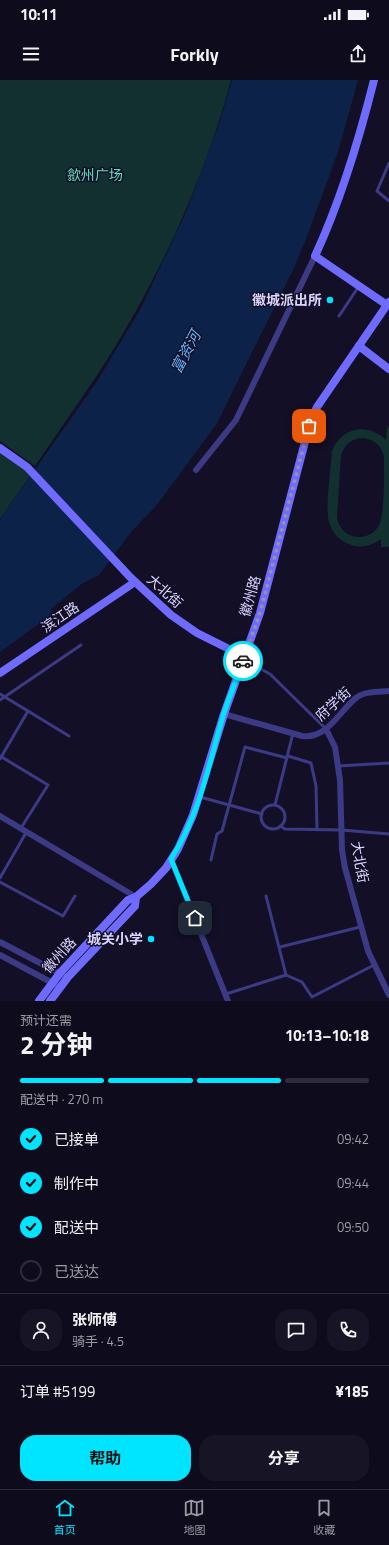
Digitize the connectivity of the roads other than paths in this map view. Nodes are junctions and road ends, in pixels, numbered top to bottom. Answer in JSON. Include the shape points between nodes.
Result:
{"nodes":[{"id":1,"x":374,"y":80,"type":"edge"},
{"id":2,"x":389,"y":163,"type":"edge"},
{"id":3,"x":389,"y":201,"type":"edge"},
{"id":4,"x":314,"y":256,"type":"junction"},
{"id":5,"x":359,"y":286,"type":"junction"},
{"id":6,"x":388,"y":304,"type":"edge"},
{"id":7,"x":339,"y":316,"type":"dead end"},
{"id":8,"x":359,"y":346,"type":"junction"},
{"id":9,"x":389,"y":369,"type":"edge"},
{"id":10,"x":0,"y":448,"type":"edge"},
{"id":11,"x":196,"y":470,"type":"dead end"},
{"id":12,"x":133,"y":580,"type":"junction"},
{"id":13,"x":81,"y":645,"type":"dead end"},
{"id":14,"x":244,"y":658,"type":"junction"},
{"id":15,"x":0,"y":674,"type":"edge"},
{"id":16,"x":389,"y":691,"type":"edge"},
{"id":17,"x":0,"y":694,"type":"edge"},
{"id":18,"x":5,"y":697,"type":"junction"},
{"id":19,"x":0,"y":700,"type":"edge"},
{"id":20,"x":28,"y":711,"type":"junction"},
{"id":21,"x":224,"y":714,"type":"junction"},
{"id":22,"x":326,"y":729,"type":"junction"},
{"id":23,"x":293,"y":733,"type":"junction"},
{"id":24,"x":69,"y":736,"type":"dead end"},
{"id":25,"x":0,"y":757,"type":"edge"},
{"id":26,"x":287,"y":757,"type":"junction"},
{"id":27,"x":389,"y":763,"type":"edge"},
{"id":28,"x":338,"y":766,"type":"junction"},
{"id":29,"x":200,"y":797,"type":"junction"},
{"id":30,"x":229,"y":805,"type":"junction"},
{"id":31,"x":275,"y":805,"type":"junction"},
{"id":32,"x":262,"y":814,"type":"junction"},
{"id":33,"x":0,"y":816,"type":"edge"},
{"id":34,"x":280,"y":826,"type":"junction"},
{"id":35,"x":24,"y":830,"type":"junction"},
{"id":36,"x":317,"y":830,"type":"junction"},
{"id":37,"x":342,"y":830,"type":"junction"},
{"id":38,"x":389,"y":834,"type":"edge"},
{"id":39,"x":171,"y":859,"type":"junction"},
{"id":40,"x":211,"y":860,"type":"dead end"},
{"id":41,"x":2,"y":872,"type":"edge"},
{"id":42,"x":0,"y":878,"type":"edge"},
{"id":43,"x":0,"y":882,"type":"edge"},
{"id":44,"x":75,"y":896,"type":"dead end"},
{"id":45,"x":266,"y":896,"type":"dead end"},
{"id":46,"x":136,"y":897,"type":"junction"},
{"id":47,"x":360,"y":928,"type":"junction"},
{"id":48,"x":0,"y":942,"type":"edge"},
{"id":49,"x":280,"y":947,"type":"junction"},
{"id":50,"x":0,"y":956,"type":"edge"},
{"id":51,"x":374,"y":965,"type":"junction"},
{"id":52,"x":60,"y":973,"type":"junction"},
{"id":53,"x":286,"y":974,"type":"junction"},
{"id":54,"x":68,"y":977,"type":"junction"},
{"id":55,"x":52,"y":983,"type":"junction"},
{"id":56,"x":60,"y":987,"type":"junction"},
{"id":57,"x":226,"y":994,"type":"junction"},
{"id":58,"x":389,"y":995,"type":"edge"},
{"id":59,"x":39,"y":1001,"type":"edge"},
{"id":60,"x":50,"y":1001,"type":"edge"},
{"id":61,"x":228,"y":1001,"type":"edge"}],
"edges":[{"from":1,"to":4,"type":"main road","via":[[339,198]]},
{"from":2,"to":3,"type":"lane","via":[[377,191]]},
{"from":4,"to":5,"type":"main road"},
{"from":4,"to":11,"type":"street","via":[[236,420]]},
{"from":5,"to":6,"type":"main road"},
{"from":5,"to":7,"type":"lane"},
{"from":6,"to":8,"type":"main road","name":"徽州路"},
{"from":8,"to":9,"type":"main road"},
{"from":8,"to":14,"type":"main road","name":"徽州路","via":[[317,407],[309,426],[260,613]]},
{"from":10,"to":12,"type":"main road","name":"大北街","via":[[27,467]]},
{"from":12,"to":14,"type":"main road","name":"大北街","via":[[181,623]]},
{"from":12,"to":15,"type":"main road","name":"滨江路"},
{"from":13,"to":18,"type":"lane"},
{"from":14,"to":21,"type":"main road","name":"徽州路"},
{"from":14,"to":22,"type":"lane","via":[[270,674]]},
{"from":16,"to":22,"type":"street","name":"府学街","via":[[360,695]]},
{"from":17,"to":18,"type":"lane"},
{"from":18,"to":19,"type":"lane"},
{"from":18,"to":20,"type":"lane"},
{"from":20,"to":24,"type":"lane"},
{"from":20,"to":25,"type":"lane"},
{"from":21,"to":23,"type":"street","name":"府学街"},
{"from":21,"to":29,"type":"main road","name":"徽州路"},
{"from":22,"to":23,"type":"street","name":"府学街","via":[[310,736]]},
{"from":22,"to":28,"type":"street","name":"大北街","via":[[335,747]]},
{"from":23,"to":26,"type":"lane"},
{"from":25,"to":35,"type":"lane","via":[[48,785]]},
{"from":26,"to":30,"type":"lane","via":[[245,747]]},
{"from":26,"to":31,"type":"lane"},
{"from":26,"to":36,"type":"lane","via":[[312,763],[316,786]]},
{"from":27,"to":28,"type":"lane"},
{"from":28,"to":37,"type":"street","name":"大北街"},
{"from":29,"to":30,"type":"lane"},
{"from":29,"to":39,"type":"main road","name":"徽州路","via":[[182,841]]},
{"from":30,"to":32,"type":"lane"},
{"from":30,"to":40,"type":"lane","via":[[222,831],[217,834]]},
{"from":31,"to":32,"type":"lane","via":[[264,809]]},
{"from":31,"to":34,"type":"lane","via":[[280,806],[285,815]]},
{"from":32,"to":34,"type":"lane","via":[[261,819],[267,828],[276,830]]},
{"from":33,"to":35,"type":"street"},
{"from":34,"to":36,"type":"lane","via":[[285,829]]},
{"from":35,"to":41,"type":"lane"},
{"from":35,"to":46,"type":"street"},
{"from":36,"to":37,"type":"lane"},
{"from":37,"to":38,"type":"lane"},
{"from":37,"to":47,"type":"street","name":"大北街","via":[[344,864]]},
{"from":39,"to":46,"type":"main road","name":"徽州路","via":[[151,884]]},
{"from":39,"to":57,"type":"street"},
{"from":41,"to":42,"type":"lane"},
{"from":43,"to":44,"type":"lane","via":[[63,916]]},
{"from":45,"to":49,"type":"lane"},
{"from":46,"to":52,"type":"main road","name":"徽州路","via":[[128,900]]},
{"from":46,"to":54,"type":"main road","name":"徽州路","via":[[135,906]]},
{"from":47,"to":49,"type":"lane"},
{"from":47,"to":51,"type":"street","name":"大北街"},
{"from":48,"to":52,"type":"street"},
{"from":49,"to":53,"type":"lane"},
{"from":50,"to":55,"type":"street"},
{"from":51,"to":53,"type":"lane","via":[[312,997],[302,982]]},
{"from":51,"to":58,"type":"street","name":"大北街"},
{"from":52,"to":54,"type":"street"},
{"from":52,"to":55,"type":"main road","name":"徽州路"},
{"from":53,"to":57,"type":"lane"},
{"from":54,"to":56,"type":"main road","name":"徽州路"},
{"from":55,"to":56,"type":"street"},
{"from":55,"to":59,"type":"main road","name":"徽州路"},
{"from":56,"to":60,"type":"main road","name":"徽州路"},
{"from":57,"to":61,"type":"street"}]}
